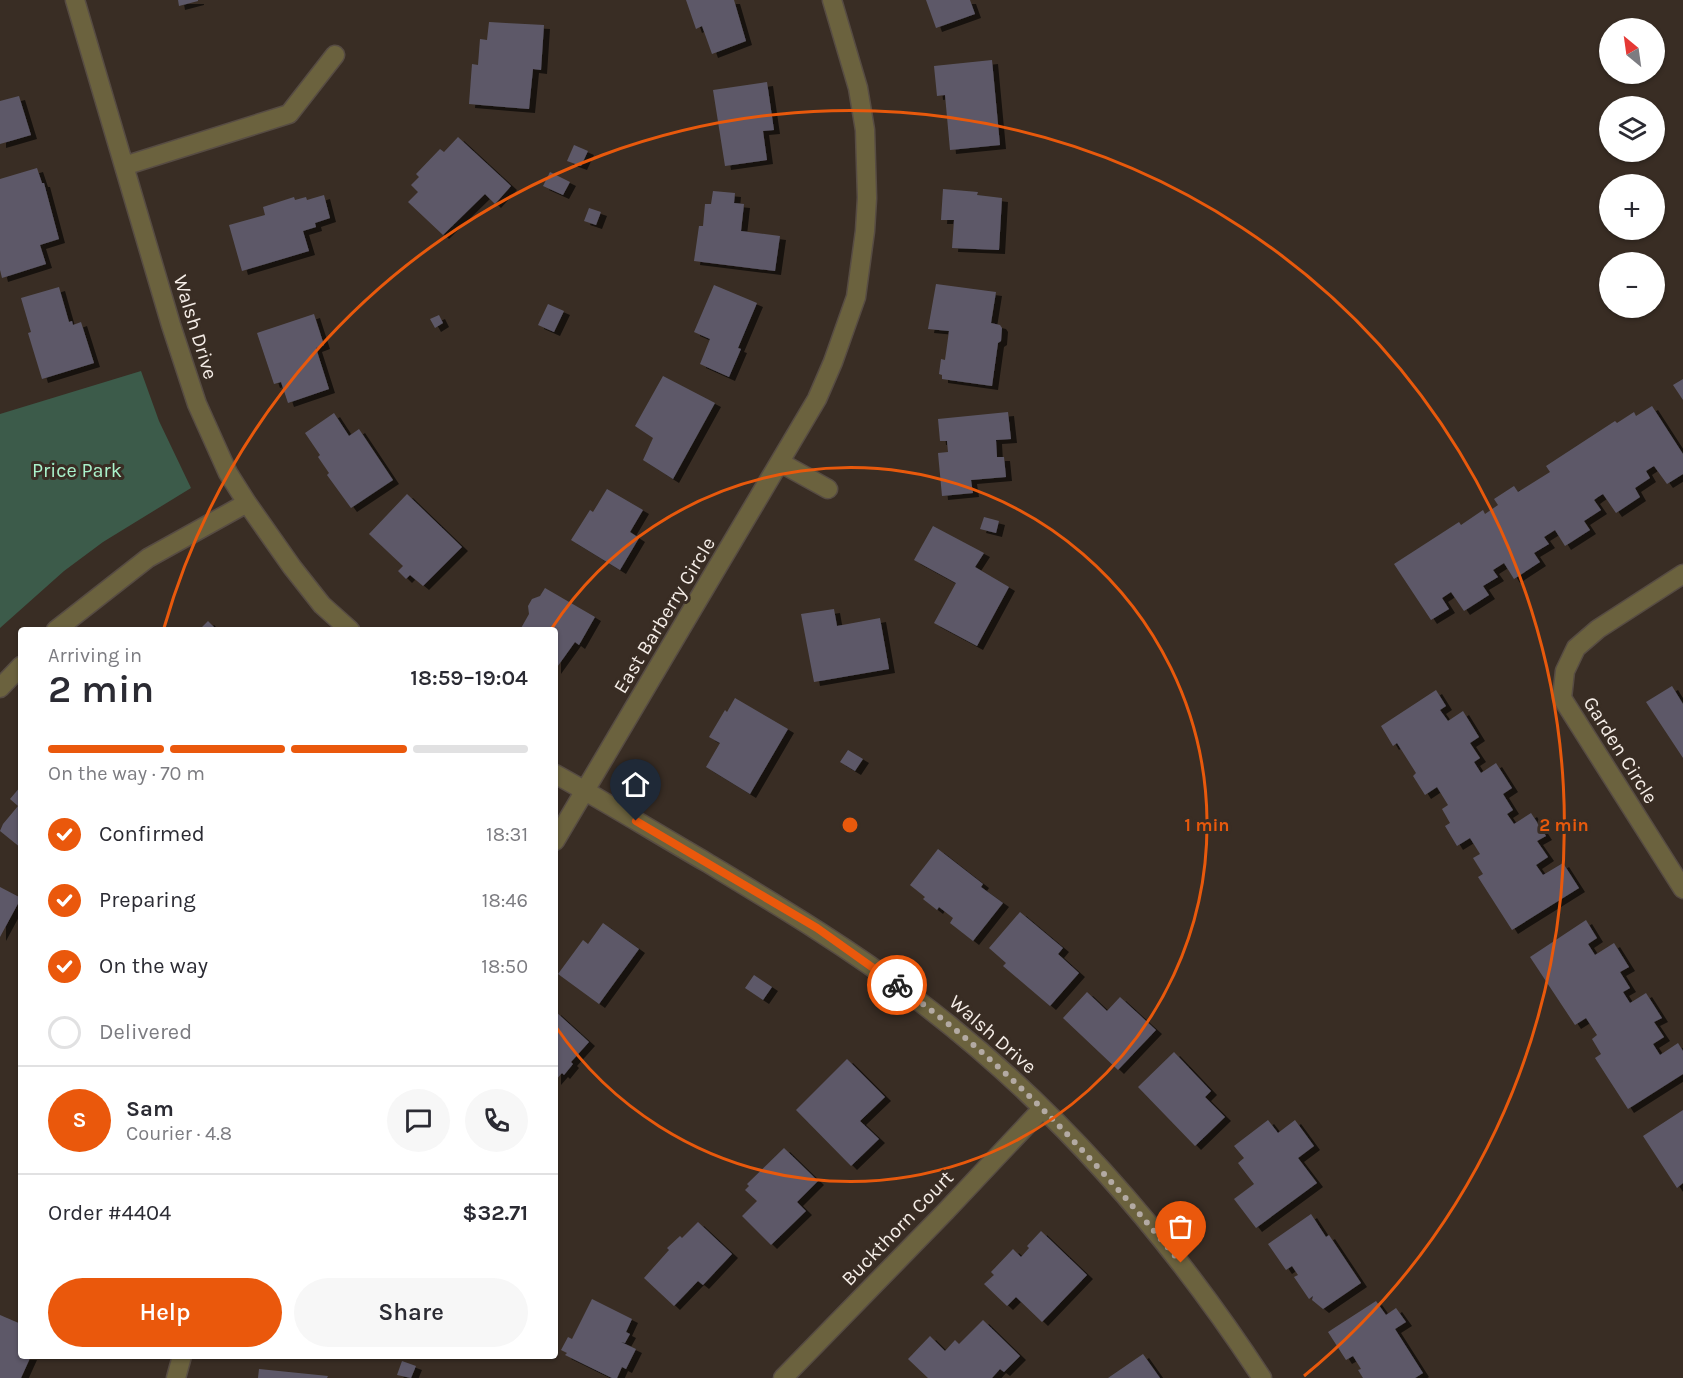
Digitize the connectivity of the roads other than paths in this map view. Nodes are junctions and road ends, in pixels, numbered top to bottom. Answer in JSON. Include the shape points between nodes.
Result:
{"nodes":[{"id":1,"x":75,"y":0,"type":"edge"},
{"id":2,"x":832,"y":0,"type":"edge"},
{"id":3,"x":334,"y":55,"type":"dead end"},
{"id":4,"x":124,"y":166,"type":"junction"},
{"id":5,"x":781,"y":463,"type":"junction"},
{"id":6,"x":828,"y":489,"type":"dead end"},
{"id":7,"x":247,"y":503,"type":"junction"},
{"id":8,"x":1683,"y":574,"type":"edge"},
{"id":9,"x":60,"y":627,"type":"edge"},
{"id":10,"x":347,"y":627,"type":"edge"},
{"id":11,"x":18,"y":669,"type":"edge"},
{"id":12,"x":0,"y":688,"type":"edge"},
{"id":13,"x":558,"y":776,"type":"edge"},
{"id":14,"x":585,"y":791,"type":"junction"},
{"id":15,"x":558,"y":836,"type":"edge"},
{"id":16,"x":1683,"y":889,"type":"edge"},
{"id":17,"x":1042,"y":1108,"type":"junction"},
{"id":18,"x":181,"y":1359,"type":"edge"},
{"id":19,"x":176,"y":1378,"type":"edge"},
{"id":20,"x":783,"y":1378,"type":"edge"},
{"id":21,"x":1262,"y":1378,"type":"edge"}],
"edges":[{"from":1,"to":4,"type":"street","name":"Walsh Drive"},
{"from":2,"to":5,"type":"street","name":"East Barberry Circle","via":[[866,130],[864,241],[856,297],[833,362]]},
{"from":3,"to":4,"type":"street","via":[[289,114]]},
{"from":4,"to":7,"type":"street","name":"Walsh Drive","via":[[197,404],[228,473]]},
{"from":5,"to":6,"type":"street"},
{"from":5,"to":14,"type":"street","name":"East Barberry Circle"},
{"from":7,"to":9,"type":"street","via":[[148,558]]},
{"from":7,"to":10,"type":"street","name":"Walsh Drive","via":[[322,605]]},
{"from":8,"to":16,"type":"street","name":"Garden Circle","via":[[1598,629],[1576,648],[1565,671],[1562,698]]},
{"from":11,"to":12,"type":"street"},
{"from":13,"to":14,"type":"street","name":"Walsh Drive"},
{"from":14,"to":15,"type":"street","name":"East Barberry Circle"},
{"from":14,"to":17,"type":"street","name":"Walsh Drive","via":[[817,928],[932,1011]]},
{"from":17,"to":20,"type":"street","name":"Buckthorn Court"},
{"from":17,"to":21,"type":"street","name":"Walsh Drive","via":[[1127,1198],[1181,1263]]},
{"from":18,"to":19,"type":"street"}]}
